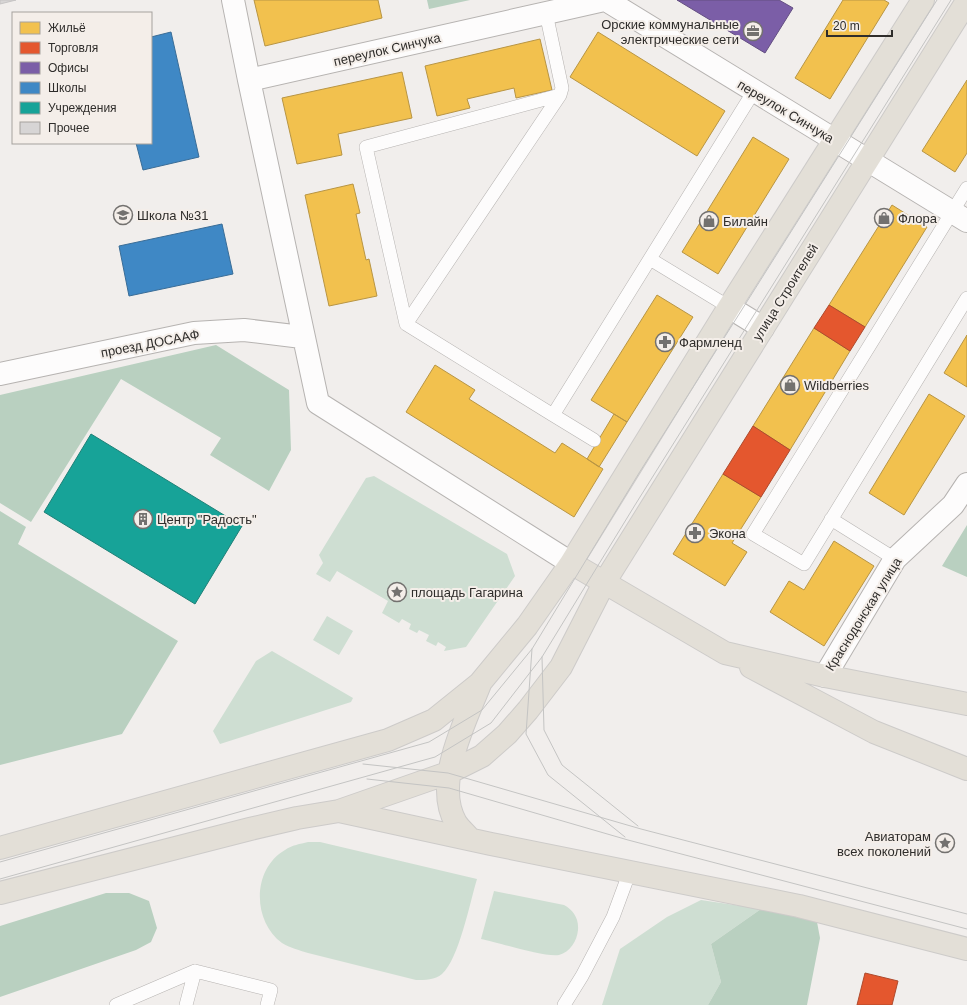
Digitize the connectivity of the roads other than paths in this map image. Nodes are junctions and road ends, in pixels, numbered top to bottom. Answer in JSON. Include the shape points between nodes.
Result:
{"nodes":[{"id":1,"x":233,"y":0,"type":"edge"},
{"id":2,"x":605,"y":0,"type":"edge"},
{"id":3,"x":923,"y":0,"type":"edge"},
{"id":4,"x":967,"y":1,"type":"edge"},
{"id":5,"x":546,"y":13,"type":"junction"},
{"id":6,"x":249,"y":80,"type":"junction"},
{"id":7,"x":754,"y":91,"type":"junction"},
{"id":8,"x":560,"y":95,"type":"junction"},
{"id":9,"x":835,"y":140,"type":"junction"},
{"id":10,"x":868,"y":160,"type":"junction"},
{"id":11,"x":967,"y":188,"type":"edge"},
{"id":12,"x":960,"y":216,"type":"edge"},
{"id":13,"x":650,"y":259,"type":"junction"},
{"id":14,"x":967,"y":298,"type":"edge"},
{"id":15,"x":729,"y":307,"type":"junction"},
{"id":16,"x":406,"y":324,"type":"junction"},
{"id":17,"x":763,"y":328,"type":"junction"},
{"id":18,"x":302,"y":337,"type":"junction"},
{"id":19,"x":0,"y":374,"type":"edge"},
{"id":20,"x":553,"y":415,"type":"junction"},
{"id":21,"x":594,"y":440,"type":"dead end"},
{"id":22,"x":967,"y":484,"type":"edge"},
{"id":23,"x":831,"y":519,"type":"junction"},
{"id":24,"x":895,"y":559,"type":"junction"},
{"id":25,"x":571,"y":563,"type":"junction"},
{"id":26,"x":604,"y":582,"type":"junction"},
{"id":27,"x":725,"y":652,"type":"junction"},
{"id":28,"x":825,"y":676,"type":"junction"},
{"id":29,"x":480,"y":683,"type":"junction"},
{"id":30,"x":967,"y":704,"type":"edge"},
{"id":31,"x":967,"y":769,"type":"edge"},
{"id":32,"x":448,"y":773,"type":"junction"},
{"id":33,"x":339,"y":811,"type":"junction"},
{"id":34,"x":470,"y":839,"type":"junction"},
{"id":35,"x":0,"y":848,"type":"edge"},
{"id":36,"x":630,"y":871,"type":"junction"},
{"id":37,"x":5,"y":891,"type":"edge"},
{"id":38,"x":967,"y":948,"type":"edge"},
{"id":39,"x":195,"y":971,"type":"junction"},
{"id":40,"x":116,"y":1005,"type":"edge"},
{"id":41,"x":186,"y":1005,"type":"edge"},
{"id":42,"x":267,"y":1005,"type":"edge"},
{"id":43,"x":564,"y":1005,"type":"edge"}],
"edges":[{"from":1,"to":6,"type":"street"},
{"from":2,"to":5,"type":"street","name":"переулок Синчука"},
{"from":2,"to":7,"type":"street","name":"переулок Синчука"},
{"from":3,"to":9,"type":"main road"},
{"from":4,"to":10,"type":"main road","name":"улица Строителей"},
{"from":5,"to":6,"type":"street","name":"переулок Синчука"},
{"from":5,"to":8,"type":"lane","via":[[562,88]]},
{"from":6,"to":18,"type":"street"},
{"from":7,"to":9,"type":"street","name":"переулок Синчука"},
{"from":7,"to":13,"type":"lane"},
{"from":8,"to":16,"type":"lane"},
{"from":8,"to":16,"type":"lane","via":[[366,147]]},
{"from":9,"to":10,"type":"street","name":"переулок Синчука"},
{"from":9,"to":15,"type":"main road"},
{"from":10,"to":12,"type":"street","name":"переулок Синчука"},
{"from":10,"to":17,"type":"main road","name":"улица Строителей"},
{"from":11,"to":12,"type":"lane"},
{"from":12,"to":23,"type":"lane","via":[[753,534],[804,564]]},
{"from":13,"to":15,"type":"lane"},
{"from":13,"to":20,"type":"lane"},
{"from":14,"to":23,"type":"lane"},
{"from":15,"to":17,"type":"street"},
{"from":15,"to":25,"type":"main road"},
{"from":16,"to":20,"type":"lane"},
{"from":17,"to":26,"type":"main road","name":"улица Строителей"},
{"from":18,"to":19,"type":"street","name":"проезд ДОСААФ","via":[[244,330],[194,333]]},
{"from":18,"to":25,"type":"street","via":[[318,404]]},
{"from":20,"to":21,"type":"lane"},
{"from":22,"to":24,"type":"street","name":"Краснодонская улица","via":[[953,505]]},
{"from":23,"to":24,"type":"lane"},
{"from":24,"to":28,"type":"street","name":"Краснодонская улица"},
{"from":25,"to":26,"type":"main road"},
{"from":25,"to":29,"type":"main road","via":[[527,626]]},
{"from":26,"to":27,"type":"main road"},
{"from":26,"to":32,"type":"main road","name":"улица Строителей","via":[[561,667],[528,710],[507,734],[482,756]]},
{"from":27,"to":28,"type":"main road"},
{"from":27,"to":31,"type":"main road","via":[[874,732]]},
{"from":28,"to":30,"type":"main road"},
{"from":29,"to":32,"type":"main road"},
{"from":29,"to":35,"type":"main road","via":[[434,720],[388,740]]},
{"from":32,"to":33,"type":"main road","name":"улица Строителей"},
{"from":32,"to":34,"type":"main road","via":[[450,805],[456,823]]},
{"from":33,"to":34,"type":"main road"},
{"from":33,"to":37,"type":"main road","via":[[250,829]]},
{"from":34,"to":36,"type":"main road"},
{"from":36,"to":38,"type":"main road","via":[[799,906]]},
{"from":36,"to":43,"type":"lane","via":[[613,917]]},
{"from":39,"to":40,"type":"lane"},
{"from":39,"to":41,"type":"lane"},
{"from":39,"to":42,"type":"lane","via":[[271,990]]}]}
